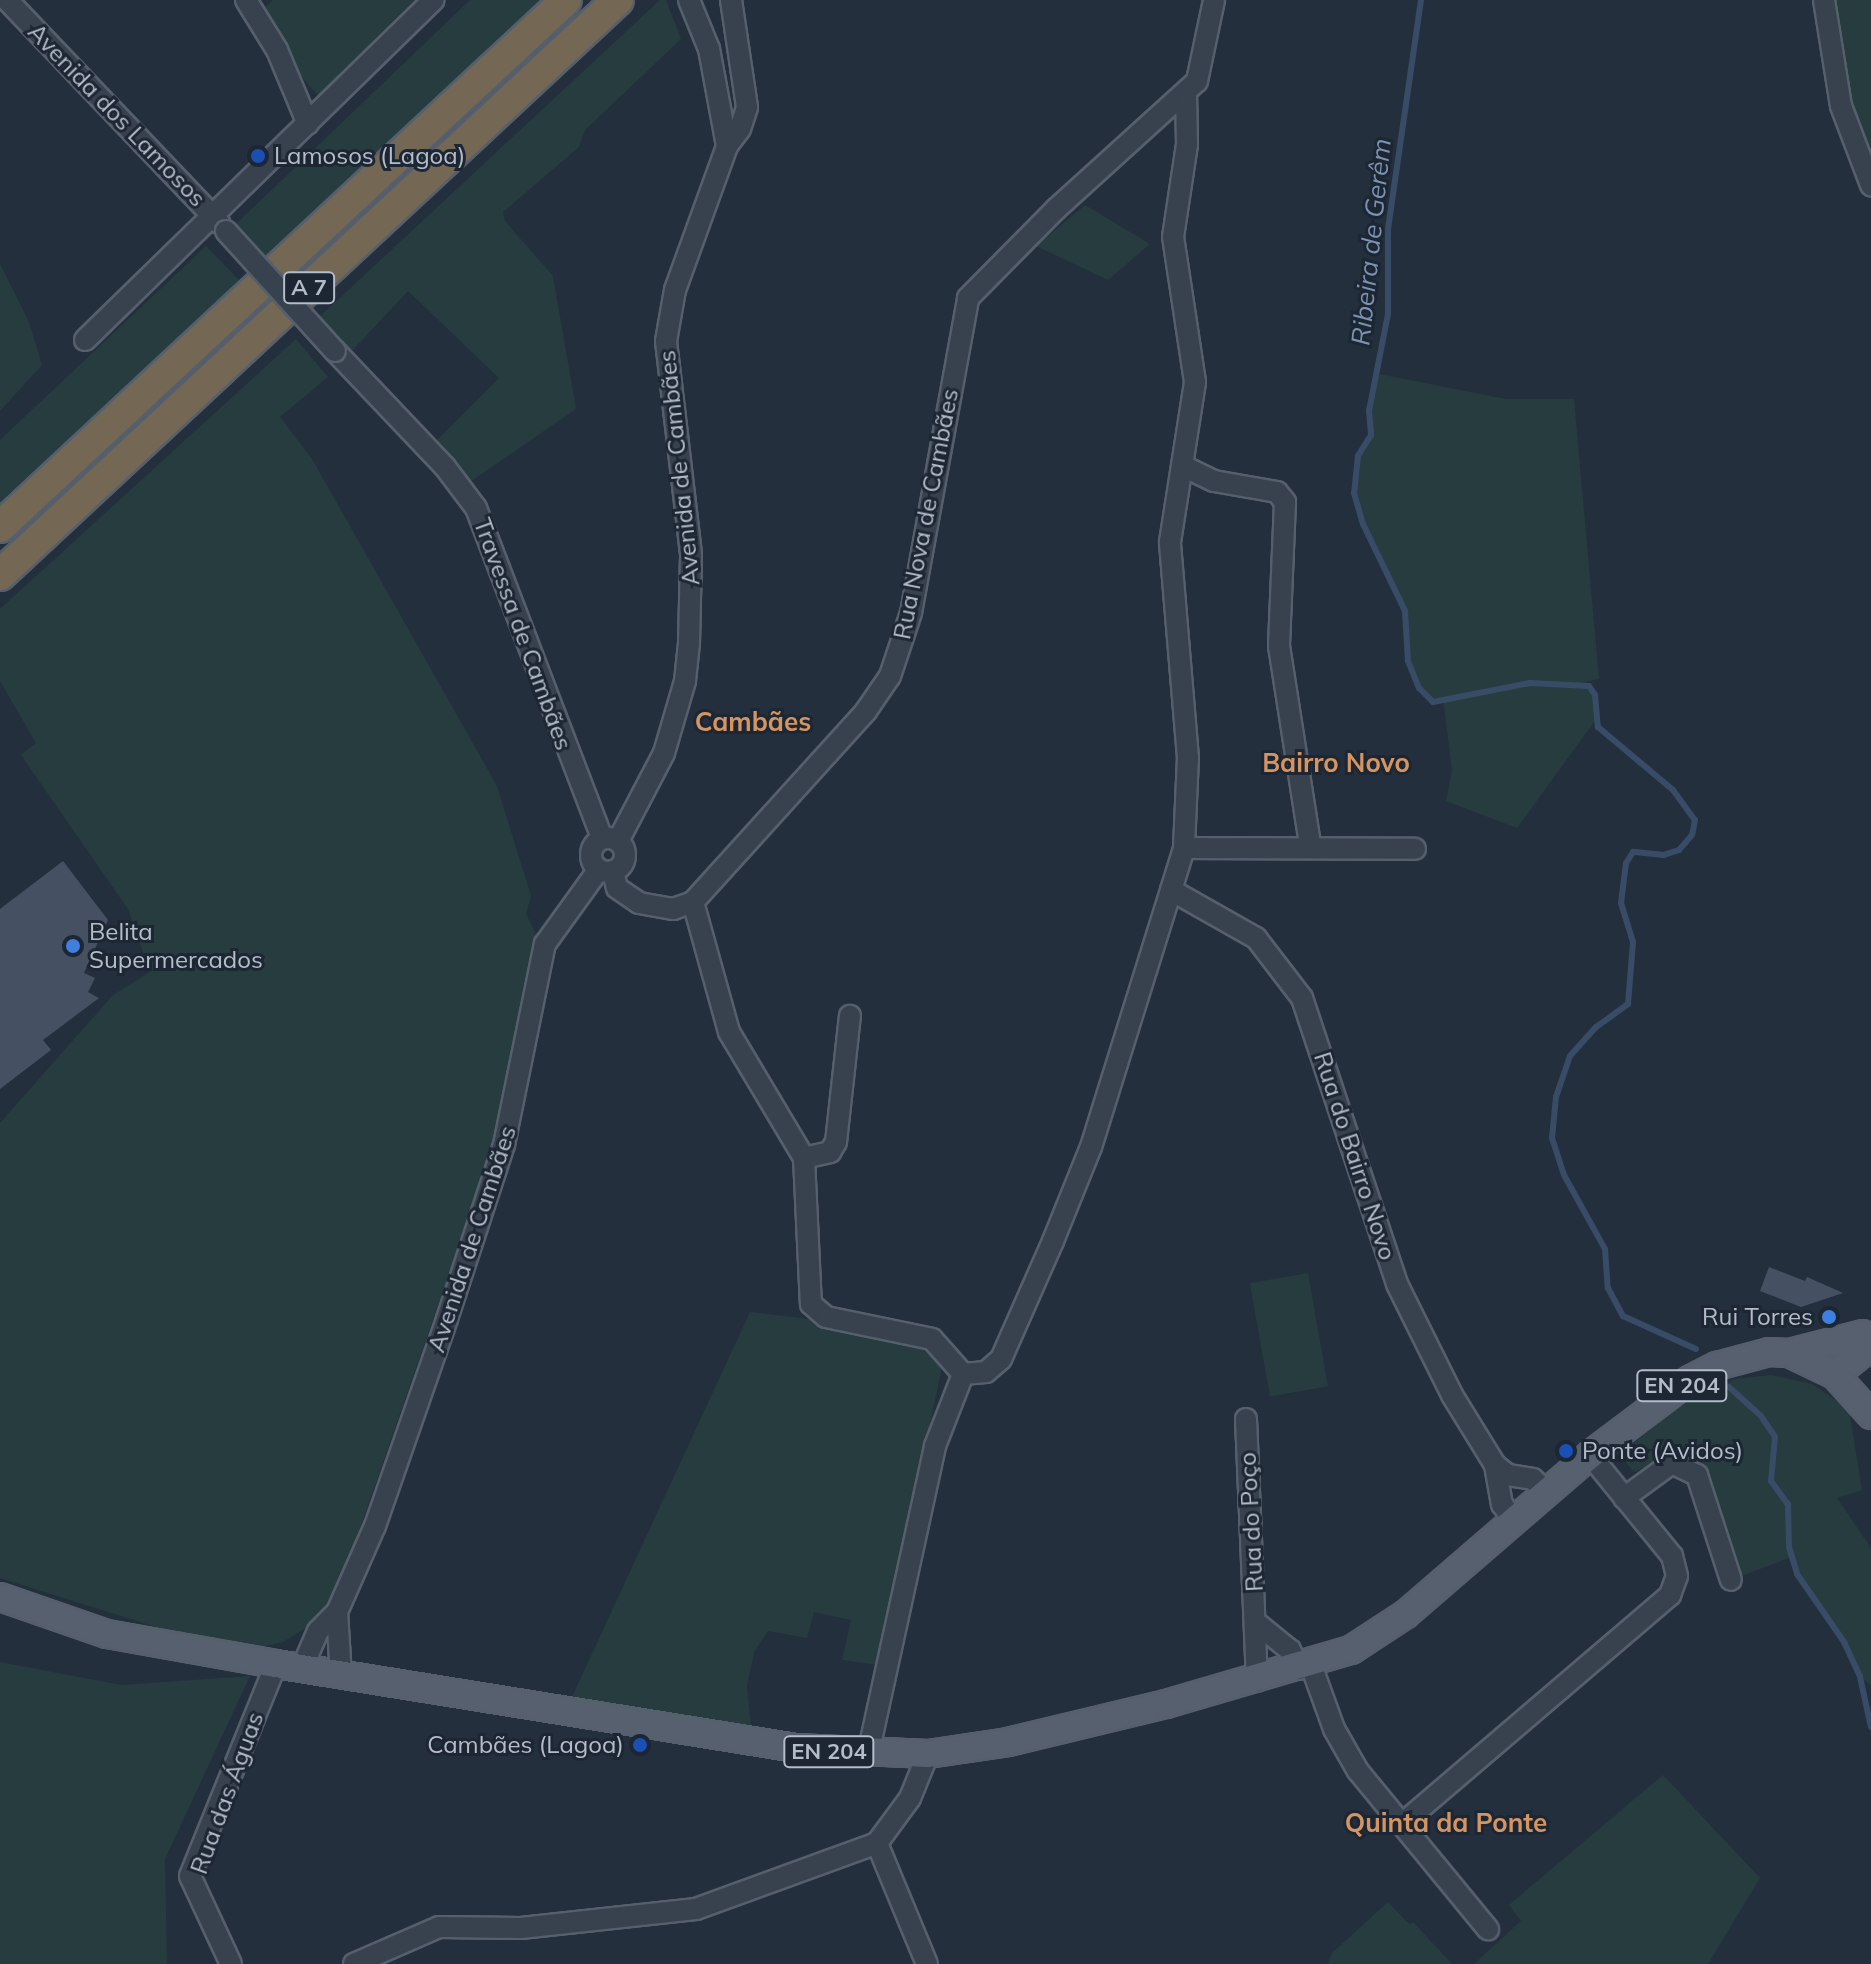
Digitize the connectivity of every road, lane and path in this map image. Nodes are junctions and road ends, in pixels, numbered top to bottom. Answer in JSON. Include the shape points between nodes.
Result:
{"nodes":[{"id":1,"x":7,"y":0,"type":"edge"},
{"id":2,"x":246,"y":0,"type":"edge"},
{"id":3,"x":433,"y":0,"type":"edge"},
{"id":4,"x":566,"y":0,"type":"edge"},
{"id":5,"x":618,"y":0,"type":"edge"},
{"id":6,"x":731,"y":0,"type":"edge"},
{"id":7,"x":1214,"y":0,"type":"edge"},
{"id":8,"x":1824,"y":0,"type":"edge"},
{"id":9,"x":692,"y":8,"type":"edge"},
{"id":10,"x":1186,"y":93,"type":"junction"},
{"id":11,"x":308,"y":124,"type":"junction"},
{"id":12,"x":727,"y":146,"type":"junction"},
{"id":13,"x":1871,"y":185,"type":"edge"},
{"id":14,"x":220,"y":223,"type":"junction"},
{"id":15,"x":85,"y":340,"type":"dead end"},
{"id":16,"x":1185,"y":467,"type":"junction"},
{"id":17,"x":0,"y":527,"type":"edge"},
{"id":18,"x":0,"y":575,"type":"edge"},
{"id":19,"x":610,"y":840,"type":"junction"},
{"id":20,"x":1310,"y":845,"type":"junction"},
{"id":21,"x":1184,"y":848,"type":"junction"},
{"id":22,"x":1415,"y":849,"type":"dead end"},
{"id":23,"x":606,"y":870,"type":"junction"},
{"id":24,"x":1171,"y":890,"type":"junction"},
{"id":25,"x":693,"y":902,"type":"junction"},
{"id":26,"x":850,"y":1016,"type":"dead end"},
{"id":27,"x":804,"y":1158,"type":"junction"},
{"id":28,"x":1868,"y":1335,"type":"edge"},
{"id":29,"x":1789,"y":1353,"type":"junction"},
{"id":30,"x":963,"y":1374,"type":"junction"},
{"id":31,"x":1835,"y":1375,"type":"junction"},
{"id":32,"x":1871,"y":1415,"type":"edge"},
{"id":33,"x":1246,"y":1419,"type":"dead end"},
{"id":34,"x":1590,"y":1455,"type":"junction"},
{"id":35,"x":1495,"y":1465,"type":"junction"},
{"id":36,"x":1547,"y":1493,"type":"junction"},
{"id":37,"x":1624,"y":1498,"type":"junction"},
{"id":38,"x":1514,"y":1521,"type":"junction"},
{"id":39,"x":1731,"y":1580,"type":"dead end"},
{"id":40,"x":0,"y":1597,"type":"edge"},
{"id":41,"x":337,"y":1612,"type":"junction"},
{"id":42,"x":1259,"y":1625,"type":"junction"},
{"id":43,"x":289,"y":1666,"type":"junction"},
{"id":44,"x":1305,"y":1667,"type":"junction"},
{"id":45,"x":341,"y":1675,"type":"junction"},
{"id":46,"x":1257,"y":1681,"type":"junction"},
{"id":47,"x":868,"y":1754,"type":"junction"},
{"id":48,"x":928,"y":1754,"type":"junction"},
{"id":49,"x":1402,"y":1824,"type":"junction"},
{"id":50,"x":877,"y":1843,"type":"junction"},
{"id":51,"x":1488,"y":1929,"type":"dead end"},
{"id":52,"x":231,"y":1964,"type":"edge"},
{"id":53,"x":354,"y":1964,"type":"edge"},
{"id":54,"x":927,"y":1964,"type":"edge"}],
"edges":[{"from":1,"to":14,"type":"street","name":"Avenida dos Lamosos"},
{"from":2,"to":11,"type":"street","via":[[277,50]]},
{"from":3,"to":11,"type":"street"},
{"from":4,"to":17,"type":"highway","number":"A 7"},
{"from":5,"to":18,"type":"highway","number":"A 7"},
{"from":6,"to":12,"type":"street","via":[[747,107]]},
{"from":7,"to":10,"type":"street","via":[[1203,71]]},
{"from":8,"to":13,"type":"street","via":[[1841,106]]},
{"from":9,"to":12,"type":"street","name":"Avenida de Cambães","via":[[721,94]]},
{"from":10,"to":16,"type":"street","via":[[1187,144],[1173,237],[1194,349]]},
{"from":10,"to":25,"type":"street","name":"Rua Nova de Cambães","via":[[1056,209],[968,298],[911,613],[890,676],[840,745]]},
{"from":11,"to":14,"type":"street"},
{"from":12,"to":19,"type":"street","name":"Avenida de Cambães","via":[[675,290],[666,341],[691,554],[685,681],[664,753]]},
{"from":14,"to":15,"type":"street"},
{"from":14,"to":19,"type":"street","name":"Travessa de Cambães","bridge":true,"via":[[445,467],[476,508]]},
{"from":16,"to":20,"type":"street","via":[[1214,481],[1277,492],[1285,502],[1279,646]]},
{"from":16,"to":21,"type":"street","via":[[1170,542],[1188,758]]},
{"from":19,"to":23,"type":"street","name":"Avenida de Cambães","via":[[591,850]]},
{"from":19,"to":23,"type":"street","name":"Avenida de Cambães","via":[[625,860]]},
{"from":20,"to":21,"type":"street"},
{"from":20,"to":22,"type":"street"},
{"from":21,"to":24,"type":"street"},
{"from":23,"to":25,"type":"street","via":[[617,888],[639,903],[673,909]]},
{"from":23,"to":41,"type":"street","name":"Avenida de Cambães","via":[[545,944],[504,1145],[375,1526]]},
{"from":24,"to":30,"type":"street","via":[[1091,1147],[1053,1241],[1001,1359],[986,1372]]},
{"from":24,"to":35,"type":"street","name":"Rua do Bairro Novo","via":[[1256,938],[1302,998],[1397,1284],[1452,1395]]},
{"from":25,"to":27,"type":"street","via":[[729,1032]]},
{"from":26,"to":27,"type":"street","via":[[836,1142],[830,1152]]},
{"from":27,"to":30,"type":"street","via":[[811,1304],[826,1317],[932,1339]]},
{"from":28,"to":29,"type":"main road"},
{"from":28,"to":31,"type":"main road"},
{"from":29,"to":31,"type":"main road"},
{"from":29,"to":34,"type":"main road","number":"EN 204","via":[[1744,1357],[1691,1379]]},
{"from":30,"to":47,"type":"street","via":[[935,1446]]},
{"from":31,"to":32,"type":"main road"},
{"from":33,"to":42,"type":"street","name":"Rua do Poço"},
{"from":34,"to":36,"type":"main road","number":"EN 204"},
{"from":34,"to":37,"type":"street"},
{"from":35,"to":36,"type":"street","via":[[1508,1475],[1533,1479]]},
{"from":35,"to":38,"type":"street","via":[[1502,1504]]},
{"from":36,"to":38,"type":"main road","number":"EN 204"},
{"from":37,"to":39,"type":"street","via":[[1672,1463],[1697,1475]]},
{"from":37,"to":49,"type":"street","via":[[1672,1556],[1677,1576],[1670,1595]]},
{"from":38,"to":44,"type":"main road","number":"EN 204","via":[[1373,1638]]},
{"from":40,"to":43,"type":"main road","number":"EN 204","via":[[107,1634]]},
{"from":41,"to":43,"type":"street","name":"Avenida de Cambães"},
{"from":41,"to":45,"type":"street","via":[[343,1633]]},
{"from":42,"to":44,"type":"street","name":"Rua do Poço"},
{"from":42,"to":46,"type":"street","name":"Rua do Poço","via":[[1253,1658]]},
{"from":43,"to":45,"type":"main road","number":"EN 204"},
{"from":43,"to":52,"type":"street","name":"Rua das Águas","via":[[190,1876]]},
{"from":44,"to":46,"type":"main road","number":"EN 204"},
{"from":44,"to":49,"type":"street","name":"Rua do Poço","via":[[1358,1771]]},
{"from":45,"to":47,"type":"main road","number":"EN 204","via":[[796,1748]]},
{"from":46,"to":48,"type":"main road","number":"EN 204","via":[[1008,1742]]},
{"from":47,"to":48,"type":"main road","number":"EN 204"},
{"from":48,"to":50,"type":"street","via":[[910,1798]]},
{"from":49,"to":51,"type":"street","name":"Rua do Poço"},
{"from":50,"to":53,"type":"street","via":[[696,1909],[521,1928],[439,1927]]},
{"from":50,"to":54,"type":"street"}]}
